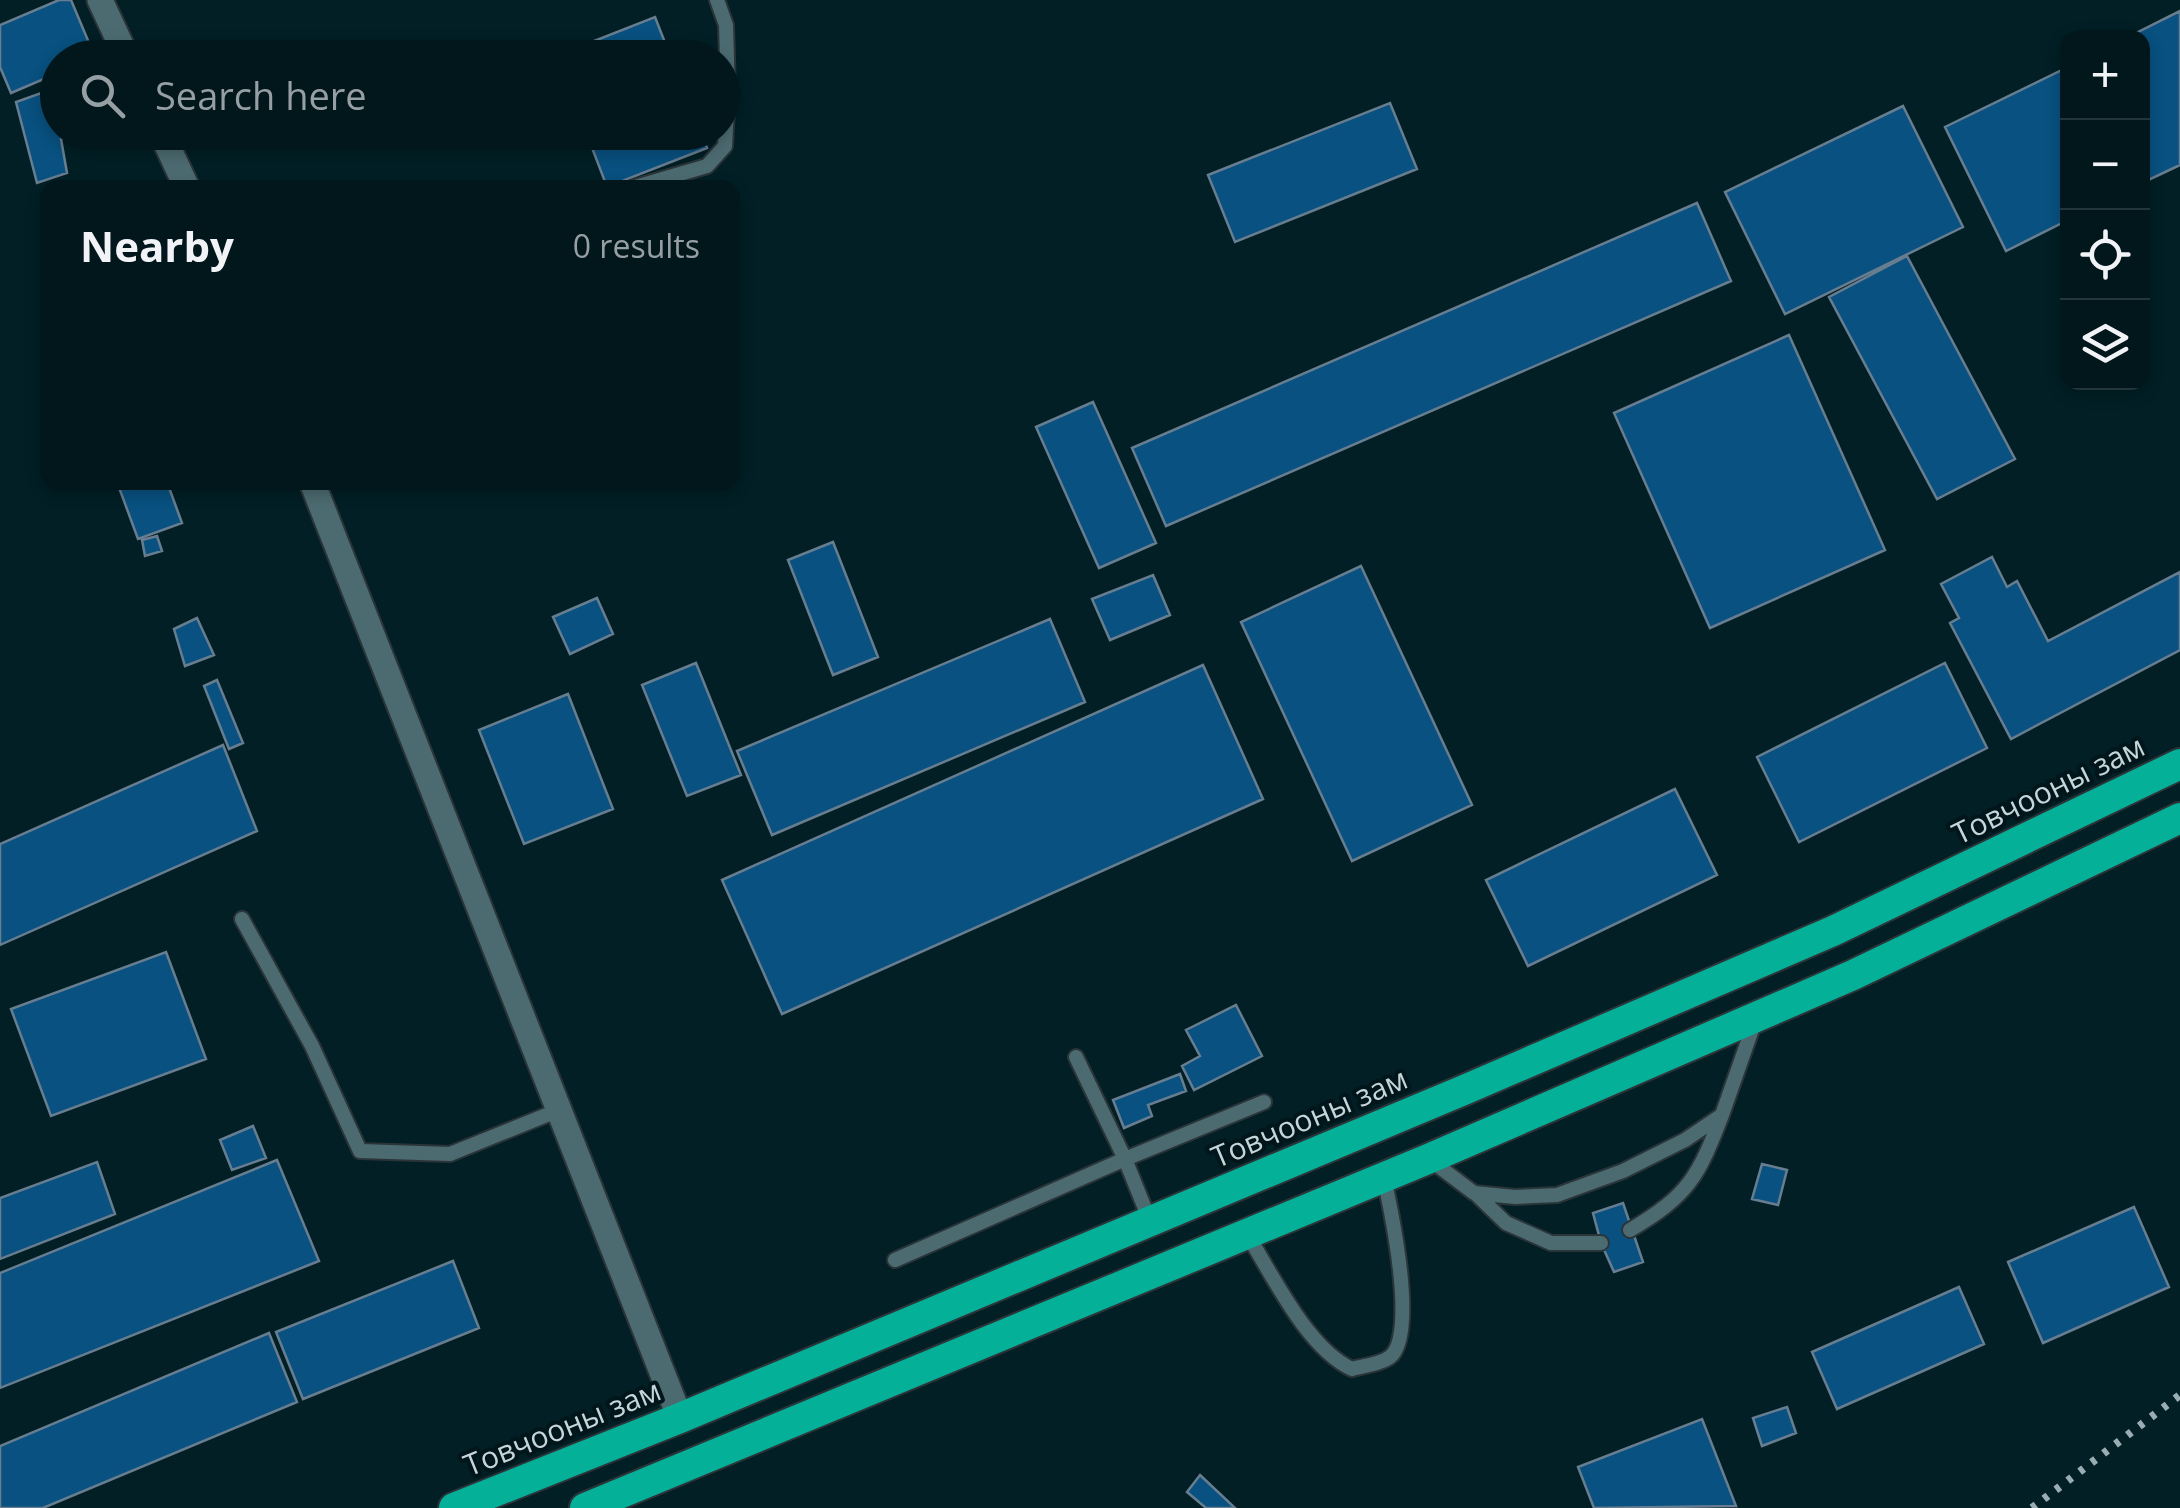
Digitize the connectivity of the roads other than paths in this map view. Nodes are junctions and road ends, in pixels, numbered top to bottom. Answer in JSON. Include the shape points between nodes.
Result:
{"nodes":[{"id":1,"x":100,"y":0,"type":"edge"},
{"id":2,"x":717,"y":0,"type":"edge"},
{"id":3,"x":119,"y":40,"type":"edge"},
{"id":4,"x":726,"y":40,"type":"edge"},
{"id":5,"x":170,"y":150,"type":"edge"},
{"id":6,"x":721,"y":150,"type":"edge"},
{"id":7,"x":183,"y":180,"type":"edge"},
{"id":8,"x":659,"y":180,"type":"edge"},
{"id":9,"x":315,"y":490,"type":"edge"},
{"id":10,"x":2180,"y":764,"type":"edge"},
{"id":11,"x":2180,"y":818,"type":"edge"},
{"id":12,"x":242,"y":919,"type":"dead end"},
{"id":13,"x":1757,"y":1017,"type":"junction"},
{"id":14,"x":1076,"y":1056,"type":"dead end"},
{"id":15,"x":1264,"y":1102,"type":"dead end"},
{"id":16,"x":559,"y":1110,"type":"junction"},
{"id":17,"x":1722,"y":1115,"type":"junction"},
{"id":18,"x":1125,"y":1159,"type":"junction"},
{"id":19,"x":1428,"y":1159,"type":"junction"},
{"id":20,"x":1384,"y":1178,"type":"junction"},
{"id":21,"x":1474,"y":1193,"type":"junction"},
{"id":22,"x":1150,"y":1222,"type":"junction"},
{"id":23,"x":1630,"y":1230,"type":"dead end"},
{"id":24,"x":1247,"y":1234,"type":"junction"},
{"id":25,"x":1601,"y":1243,"type":"dead end"},
{"id":26,"x":894,"y":1260,"type":"dead end"},
{"id":27,"x":680,"y":1418,"type":"junction"},
{"id":28,"x":454,"y":1508,"type":"edge"},
{"id":29,"x":585,"y":1508,"type":"edge"}],
"edges":[{"from":1,"to":3,"type":"street"},
{"from":2,"to":4,"type":"lane"},
{"from":5,"to":7,"type":"street"},
{"from":6,"to":8,"type":"lane","via":[[706,166]]},
{"from":9,"to":16,"type":"street"},
{"from":10,"to":22,"type":"highway","name":"Товчооны зам","via":[[1833,931]]},
{"from":11,"to":13,"type":"highway"},
{"from":12,"to":16,"type":"lane","via":[[360,1151],[450,1154]]},
{"from":13,"to":17,"type":"lane"},
{"from":13,"to":19,"type":"highway"},
{"from":14,"to":18,"type":"lane"},
{"from":15,"to":18,"type":"lane"},
{"from":16,"to":27,"type":"street"},
{"from":17,"to":21,"type":"lane","via":[[1624,1171],[1557,1195]]},
{"from":17,"to":23,"type":"lane","via":[[1700,1171],[1665,1210]]},
{"from":18,"to":22,"type":"lane"},
{"from":18,"to":26,"type":"lane"},
{"from":19,"to":20,"type":"highway"},
{"from":19,"to":21,"type":"lane"},
{"from":20,"to":24,"type":"highway"},
{"from":20,"to":24,"type":"lane","via":[[1402,1271],[1400,1343],[1390,1357],[1352,1369],[1334,1361]]},
{"from":21,"to":25,"type":"lane","via":[[1506,1224],[1550,1242]]},
{"from":22,"to":27,"type":"highway","name":"Товчооны зам"},
{"from":24,"to":29,"type":"highway"},
{"from":27,"to":28,"type":"highway","name":"Товчооны зам"}]}
